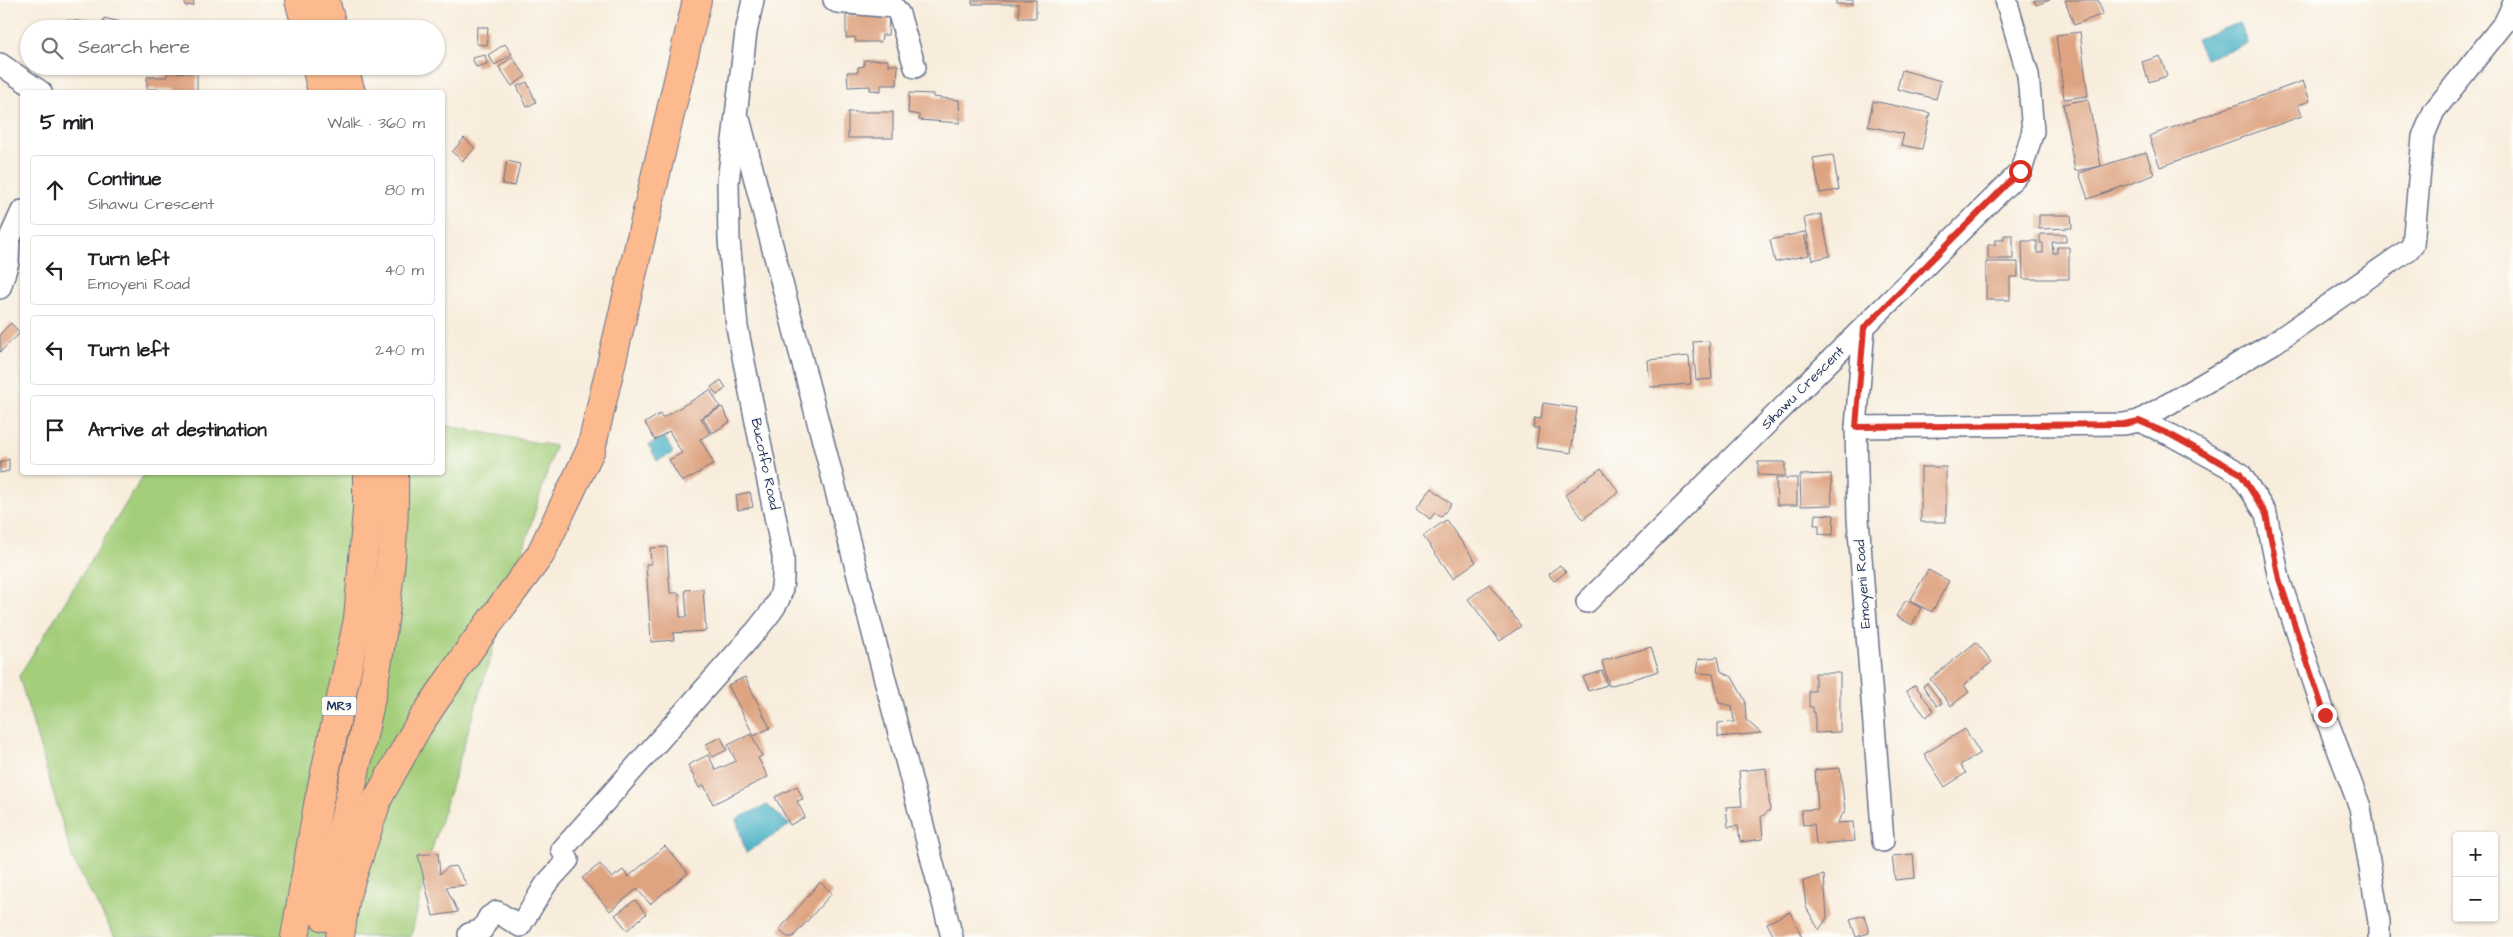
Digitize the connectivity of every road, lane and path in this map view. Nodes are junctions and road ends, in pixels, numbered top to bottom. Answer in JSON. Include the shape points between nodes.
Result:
{"nodes":[{"id":1,"x":299,"y":0,"type":"edge"},
{"id":2,"x":325,"y":0,"type":"edge"},
{"id":3,"x":697,"y":0,"type":"edge"},
{"id":4,"x":753,"y":0,"type":"edge"},
{"id":5,"x":834,"y":0,"type":"edge"},
{"id":6,"x":2006,"y":0,"type":"edge"},
{"id":7,"x":2513,"y":5,"type":"edge"},
{"id":8,"x":305,"y":20,"type":"edge"},
{"id":9,"x":331,"y":20,"type":"edge"},
{"id":10,"x":0,"y":64,"type":"edge"},
{"id":11,"x":915,"y":67,"type":"dead end"},
{"id":12,"x":318,"y":75,"type":"edge"},
{"id":13,"x":346,"y":75,"type":"edge"},
{"id":14,"x":38,"y":90,"type":"edge"},
{"id":15,"x":322,"y":90,"type":"edge"},
{"id":16,"x":350,"y":90,"type":"edge"},
{"id":17,"x":738,"y":112,"type":"junction"},
{"id":18,"x":20,"y":215,"type":"edge"},
{"id":19,"x":0,"y":288,"type":"edge"},
{"id":20,"x":1864,"y":328,"type":"junction"},
{"id":21,"x":2139,"y":421,"type":"junction"},
{"id":22,"x":1856,"y":427,"type":"junction"},
{"id":23,"x":367,"y":475,"type":"edge"},
{"id":24,"x":394,"y":475,"type":"edge"},
{"id":25,"x":1587,"y":602,"type":"dead end"},
{"id":26,"x":1883,"y":841,"type":"dead end"},
{"id":27,"x":469,"y":934,"type":"dead end"},
{"id":28,"x":295,"y":937,"type":"edge"},
{"id":29,"x":323,"y":937,"type":"edge"},
{"id":30,"x":340,"y":937,"type":"edge"},
{"id":31,"x":952,"y":937,"type":"edge"},
{"id":32,"x":2379,"y":937,"type":"edge"}],
"edges":[{"from":1,"to":8,"type":"highway"},
{"from":2,"to":9,"type":"highway"},
{"from":3,"to":30,"type":"highway","via":[[591,449],[540,555],[423,719],[378,798],[346,895]]},
{"from":4,"to":17,"type":"street","name":"Bucotfo Road","via":[[746,32]]},
{"from":5,"to":11,"type":"street","via":[[894,7]]},
{"from":6,"to":20,"type":"street","name":"Sihawu Crescent","via":[[2029,84],[2033,131],[2020,171]]},
{"from":7,"to":21,"type":"street","via":[[2505,22],[2434,111],[2423,137],[2413,245],[2274,343]]},
{"from":10,"to":14,"type":"street"},
{"from":12,"to":15,"type":"highway"},
{"from":13,"to":16,"type":"highway"},
{"from":17,"to":27,"type":"street","name":"Bucotfo Road","via":[[728,182],[736,326],[783,556],[784,590],[775,608],[756,631],[562,850],[568,860],[546,884],[520,926],[497,912],[482,930]]},
{"from":17,"to":31,"type":"street"},
{"from":18,"to":19,"type":"street","via":[[9,240],[8,262]]},
{"from":20,"to":22,"type":"street","name":"Emoyeni Road"},
{"from":20,"to":25,"type":"street","name":"Sihawu Crescent"},
{"from":21,"to":22,"type":"street","via":[[2124,424]]},
{"from":21,"to":32,"type":"street","via":[[2240,473],[2266,514],[2279,579],[2360,806]]},
{"from":22,"to":26,"type":"street","name":"Emoyeni Road","via":[[1858,518]]},
{"from":23,"to":28,"type":"highway","number":"MR3","via":[[358,618],[318,805]]},
{"from":24,"to":29,"type":"highway","number":"MR3","via":[[383,628],[325,902]]}]}
